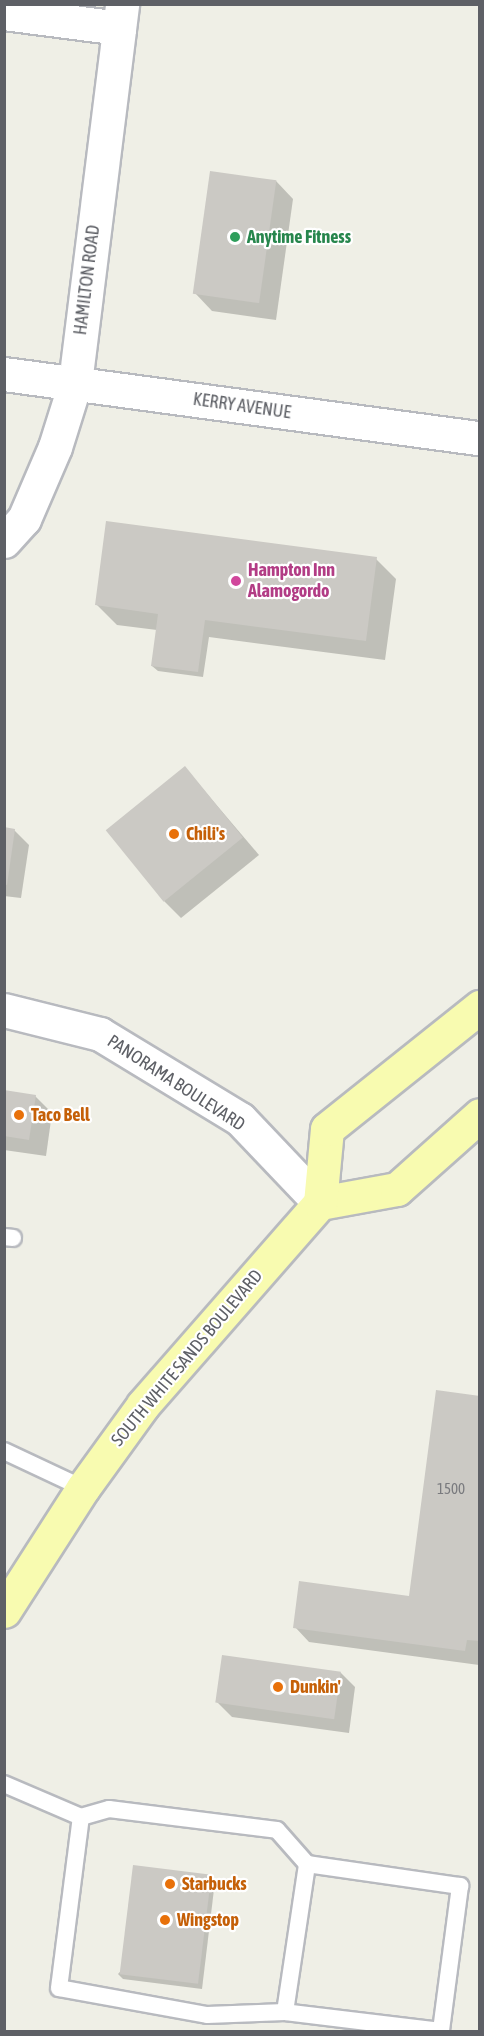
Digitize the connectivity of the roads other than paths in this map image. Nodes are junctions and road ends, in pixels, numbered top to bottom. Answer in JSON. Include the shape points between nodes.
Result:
{"nodes":[{"id":1,"x":4,"y":13,"type":"edge"},
{"id":2,"x":120,"y":16,"type":"edge"},
{"id":3,"x":4,"y":374,"type":"edge"},
{"id":4,"x":75,"y":383,"type":"junction"},
{"id":5,"x":480,"y":438,"type":"edge"},
{"id":6,"x":4,"y":541,"type":"edge"},
{"id":7,"x":480,"y":1007,"type":"edge"},
{"id":8,"x":4,"y":1010,"type":"edge"},
{"id":9,"x":480,"y":1115,"type":"edge"},
{"id":10,"x":320,"y":1203,"type":"junction"},
{"id":11,"x":4,"y":1451,"type":"edge"},
{"id":12,"x":83,"y":1488,"type":"junction"},
{"id":13,"x":4,"y":1611,"type":"edge"},
{"id":14,"x":4,"y":1784,"type":"edge"},
{"id":15,"x":81,"y":1817,"type":"junction"},
{"id":16,"x":307,"y":1864,"type":"junction"},
{"id":17,"x":285,"y":2012,"type":"junction"}],
"edges":[{"from":1,"to":2,"type":"main road"},
{"from":2,"to":4,"type":"main road","name":"HAMILTON ROAD"},
{"from":3,"to":4,"type":"main road","name":"KERRY AVENUE"},
{"from":4,"to":5,"type":"main road","name":"KERRY AVENUE"},
{"from":4,"to":6,"type":"main road","name":"HAMILTON ROAD","via":[[55,447],[24,519]]},
{"from":7,"to":10,"type":"main road","via":[[327,1129]]},
{"from":8,"to":10,"type":"main road","name":"PANORAMA BOULEVARD","via":[[100,1034],[240,1119]]},
{"from":9,"to":10,"type":"main road","via":[[397,1189]]},
{"from":10,"to":12,"type":"main road","name":"SOUTH WHITE SANDS BOULEVARD","via":[[143,1405]]},
{"from":11,"to":12,"type":"lane"},
{"from":12,"to":13,"type":"main road","name":"SOUTH WHITE SANDS BOULEVARD"},
{"from":14,"to":15,"type":"lane"},
{"from":15,"to":16,"type":"lane","via":[[109,1809],[277,1830]]},
{"from":15,"to":17,"type":"lane","via":[[59,1988],[207,2015]]},
{"from":16,"to":17,"type":"lane"},
{"from":16,"to":17,"type":"lane","via":[[460,1886],[441,2031]]}]}
